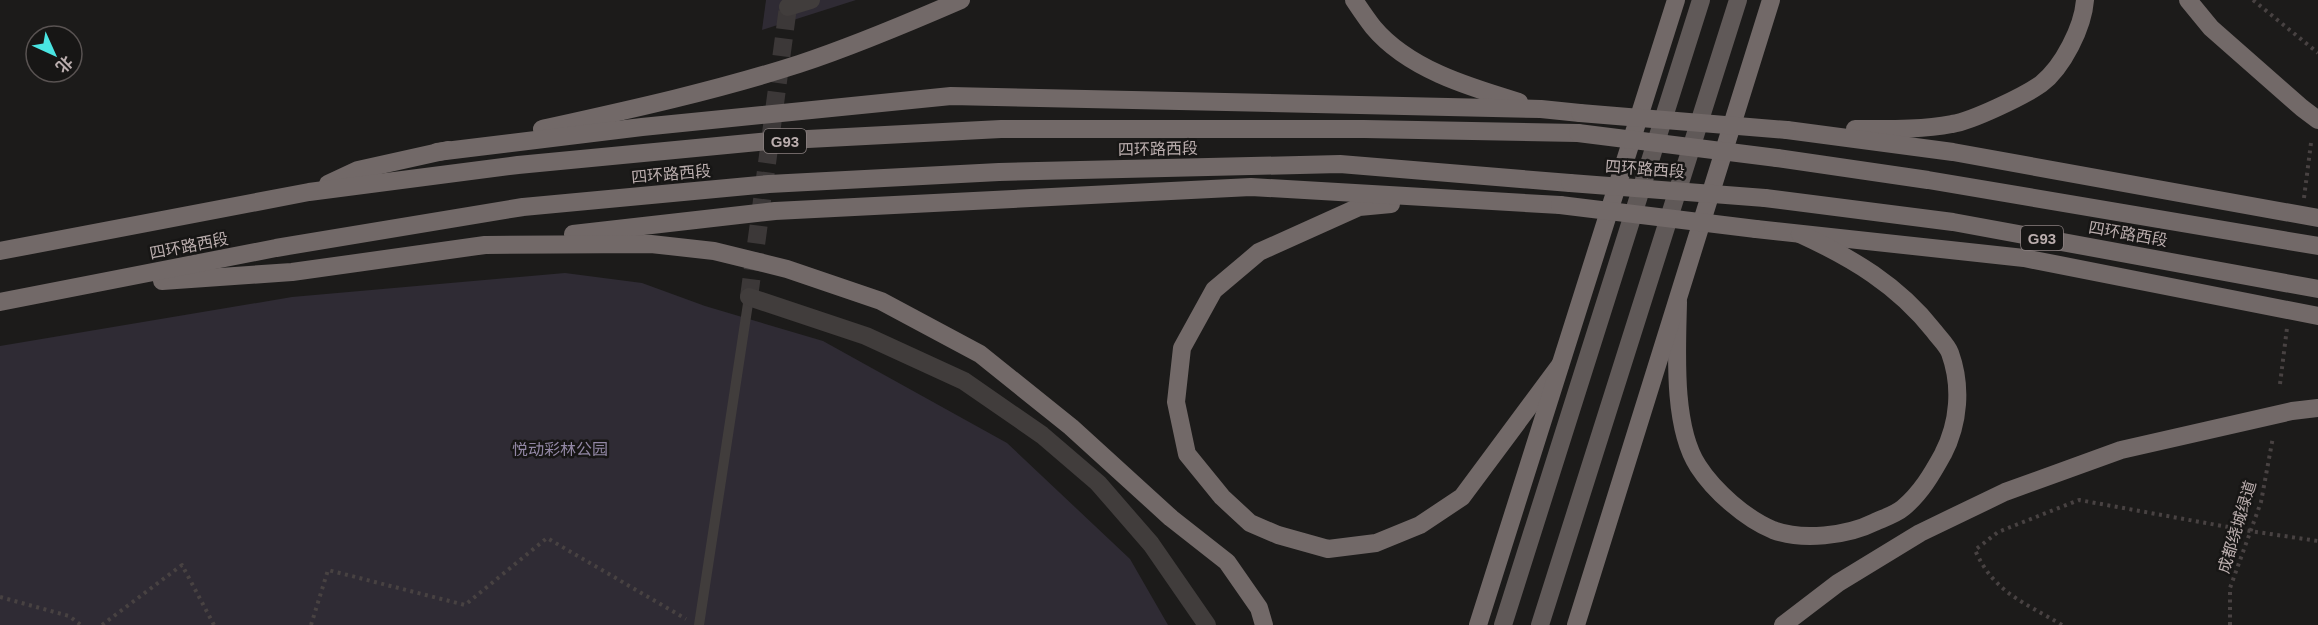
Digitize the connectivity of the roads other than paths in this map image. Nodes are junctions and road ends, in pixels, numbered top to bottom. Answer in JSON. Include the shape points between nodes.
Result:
{"nodes":[{"id":1,"x":811,"y":0,"type":"edge"},
{"id":2,"x":961,"y":0,"type":"edge"},
{"id":3,"x":1354,"y":0,"type":"edge"},
{"id":4,"x":1666,"y":0,"type":"edge"},
{"id":5,"x":1676,"y":0,"type":"edge"},
{"id":6,"x":1701,"y":0,"type":"edge"},
{"id":7,"x":1738,"y":0,"type":"edge"},
{"id":8,"x":1771,"y":0,"type":"edge"},
{"id":9,"x":1776,"y":0,"type":"edge"},
{"id":10,"x":2085,"y":0,"type":"edge"},
{"id":11,"x":2188,"y":0,"type":"edge"},
{"id":12,"x":788,"y":7,"type":"dead end"},
{"id":13,"x":1758,"y":37,"type":"junction"},
{"id":14,"x":1660,"y":50,"type":"junction"},
{"id":15,"x":1541,"y":109,"type":"junction"},
{"id":16,"x":2318,"y":120,"type":"edge"},
{"id":17,"x":1787,"y":130,"type":"junction"},
{"id":18,"x":437,"y":152,"type":"junction"},
{"id":19,"x":309,"y":192,"type":"junction"},
{"id":20,"x":1460,"y":199,"type":"junction"},
{"id":21,"x":2318,"y":218,"type":"edge"},
{"id":22,"x":1800,"y":234,"type":"junction"},
{"id":23,"x":485,"y":244,"type":"junction"},
{"id":24,"x":2318,"y":246,"type":"edge"},
{"id":25,"x":0,"y":251,"type":"edge"},
{"id":26,"x":91,"y":286,"type":"junction"},
{"id":27,"x":2318,"y":289,"type":"edge"},
{"id":28,"x":749,"y":297,"type":"joint"},
{"id":29,"x":0,"y":302,"type":"edge"},
{"id":30,"x":1678,"y":302,"type":"junction"},
{"id":31,"x":2318,"y":316,"type":"edge"},
{"id":32,"x":1560,"y":364,"type":"junction"},
{"id":33,"x":2318,"y":408,"type":"edge"},
{"id":34,"x":699,"y":625,"type":"edge"},
{"id":35,"x":1207,"y":625,"type":"edge"},
{"id":36,"x":1264,"y":625,"type":"edge"},
{"id":37,"x":1478,"y":625,"type":"edge"},
{"id":38,"x":1503,"y":625,"type":"edge"},
{"id":39,"x":1540,"y":625,"type":"edge"},
{"id":40,"x":1576,"y":625,"type":"edge"},
{"id":41,"x":1783,"y":625,"type":"edge"}],
"edges":[{"from":1,"to":12,"type":"street"},
{"from":2,"to":18,"type":"highway","via":[[800,64],[660,103]]},
{"from":3,"to":15,"type":"highway","via":[[1374,28],[1398,50],[1454,82]]},
{"from":4,"to":14,"type":"highway"},
{"from":5,"to":14,"type":"highway"},
{"from":6,"to":38,"type":"main road"},
{"from":7,"to":39,"type":"main road"},
{"from":8,"to":13,"type":"highway"},
{"from":9,"to":13,"type":"highway"},
{"from":10,"to":17,"type":"highway","via":[[2064,58],[2041,84],[1989,111],[1953,124],[1901,129]]},
{"from":11,"to":16,"type":"highway","via":[[2211,28]]},
{"from":13,"to":30,"type":"highway"},
{"from":14,"to":32,"type":"highway"},
{"from":15,"to":17,"type":"highway","bridge":true},
{"from":15,"to":18,"type":"highway","via":[[951,96]]},
{"from":17,"to":21,"type":"highway","via":[[1953,152]]},
{"from":18,"to":19,"type":"highway","via":[[358,170]]},
{"from":19,"to":24,"type":"highway","name":"四环路西段","number":"G93","bridge":true,"via":[[518,165],[769,141],[1001,129],[1364,129],[1578,134],[1928,180]]},
{"from":19,"to":25,"type":"highway","name":"四环路西段","number":"G93"},
{"from":20,"to":22,"type":"highway","bridge":true,"via":[[1560,204]]},
{"from":20,"to":23,"type":"highway","via":[[1251,187],[1012,198],[775,211]]},
{"from":20,"to":32,"type":"highway","via":[[1359,207],[1258,252],[1214,290],[1182,348],[1176,402],[1187,454],[1250,524],[1328,549],[1376,543],[1420,525],[1462,498]]},
{"from":22,"to":30,"type":"highway","via":[[1872,272],[1916,308],[1949,351],[1959,394],[1950,440],[1930,479],[1902,509],[1858,530],[1812,536],[1774,530],[1732,506],[1697,466],[1682,425]]},
{"from":22,"to":31,"type":"highway","via":[[2024,258]]},
{"from":23,"to":26,"type":"highway","via":[[292,273]]},
{"from":23,"to":36,"type":"highway","via":[[651,244],[714,251],[787,269],[881,301],[980,354],[1071,427],[1171,518],[1227,562],[1259,608]]},
{"from":26,"to":27,"type":"highway","name":"四环路西段","number":"G93","bridge":true,"via":[[276,248],[523,207],[769,184],[999,172],[1340,164],[1765,198],[1953,222]]},
{"from":26,"to":29,"type":"highway","name":"四环路西段","number":"G93"},
{"from":28,"to":34,"type":"lane"},
{"from":28,"to":35,"type":"street","via":[[866,336],[964,381],[1042,435],[1098,483],[1150,544]]},
{"from":30,"to":40,"type":"highway"},
{"from":32,"to":37,"type":"highway"},
{"from":33,"to":41,"type":"highway","via":[[2121,450],[2005,492],[1920,533],[1838,584]]}]}
